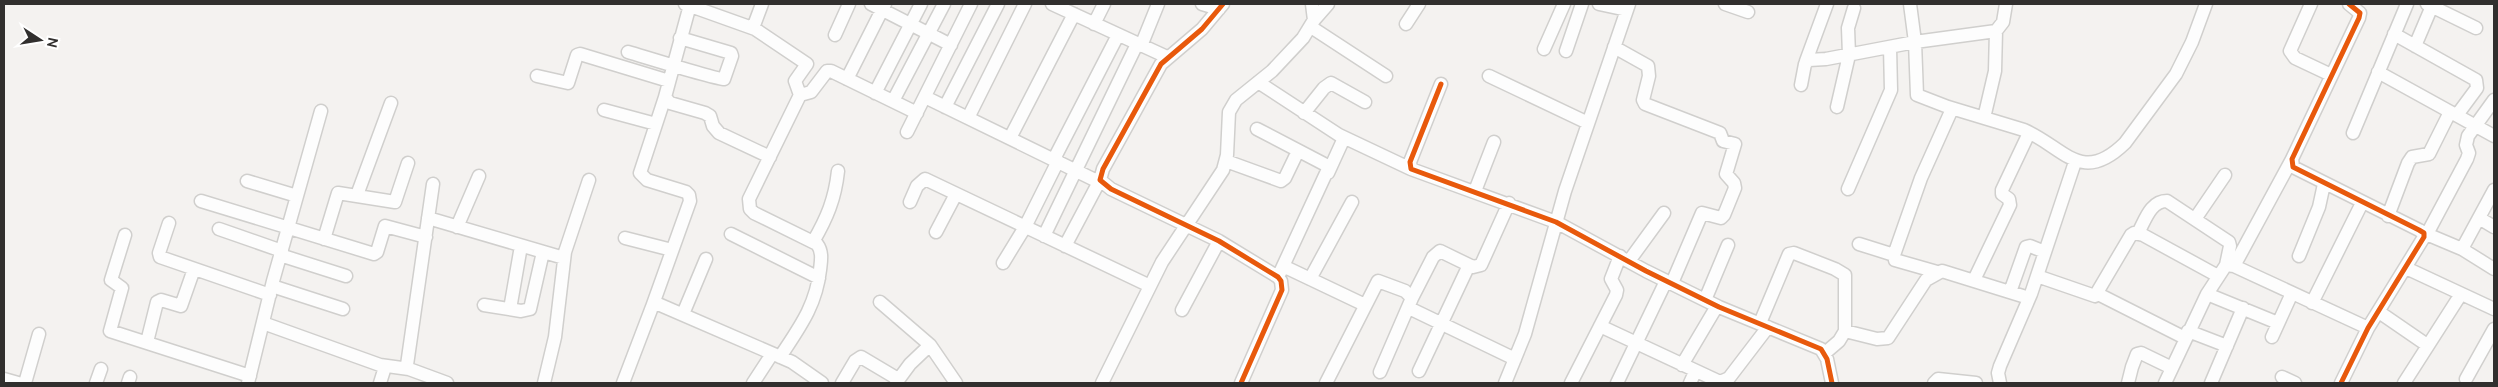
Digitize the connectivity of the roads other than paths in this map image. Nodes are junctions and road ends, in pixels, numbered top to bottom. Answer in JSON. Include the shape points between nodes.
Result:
{"nodes":[{"id":1,"x":762,"y":4,"type":"edge"},
{"id":2,"x":850,"y":4,"type":"edge"},
{"id":3,"x":921,"y":4,"type":"edge"},
{"id":4,"x":944,"y":4,"type":"edge"},
{"id":5,"x":971,"y":4,"type":"edge"},
{"id":6,"x":998,"y":4,"type":"edge"},
{"id":7,"x":1025,"y":4,"type":"edge"},
{"id":8,"x":1052,"y":4,"type":"edge"},
{"id":9,"x":1104,"y":4,"type":"edge"},
{"id":10,"x":1158,"y":4,"type":"edge"},
{"id":11,"x":1202,"y":4,"type":"edge"},
{"id":12,"x":1312,"y":4,"type":"edge"},
{"id":13,"x":1328,"y":4,"type":"edge"},
{"id":14,"x":1419,"y":4,"type":"edge"},
{"id":15,"x":1564,"y":4,"type":"edge"},
{"id":16,"x":1582,"y":4,"type":"edge"},
{"id":17,"x":1599,"y":4,"type":"edge"},
{"id":18,"x":1725,"y":4,"type":"edge"},
{"id":19,"x":1826,"y":4,"type":"edge"},
{"id":20,"x":1910,"y":4,"type":"edge"},
{"id":21,"x":2006,"y":4,"type":"edge"},
{"id":22,"x":2206,"y":4,"type":"edge"},
{"id":23,"x":2311,"y":4,"type":"edge"},
{"id":24,"x":2349,"y":4,"type":"edge"},
{"id":25,"x":2407,"y":4,"type":"edge"},
{"id":26,"x":687,"y":5,"type":"edge"},
{"id":27,"x":2433,"y":5,"type":"edge"},
{"id":28,"x":880,"y":6,"type":"edge"},
{"id":29,"x":1221,"y":6,"type":"edge"},
{"id":30,"x":1628,"y":7,"type":"edge"},
{"id":31,"x":1854,"y":8,"type":"dead end"},
{"id":32,"x":1748,"y":12,"type":"dead end"},
{"id":33,"x":1074,"y":14,"type":"junction"},
{"id":34,"x":911,"y":24,"type":"junction"},
{"id":35,"x":1094,"y":24,"type":"junction"},
{"id":36,"x":1312,"y":24,"type":"junction"},
{"id":37,"x":1406,"y":24,"type":"dead end"},
{"id":38,"x":753,"y":28,"type":"junction"},
{"id":39,"x":2476,"y":28,"type":"dead end"},
{"id":40,"x":1996,"y":31,"type":"junction"},
{"id":41,"x":928,"y":33,"type":"junction"},
{"id":42,"x":2394,"y":34,"type":"junction"},
{"id":43,"x":835,"y":35,"type":"dead end"},
{"id":44,"x":1118,"y":35,"type":"junction"},
{"id":45,"x":680,"y":38,"type":"junction"},
{"id":46,"x":1916,"y":42,"type":"junction"},
{"id":47,"x":951,"y":45,"type":"junction"},
{"id":48,"x":1139,"y":45,"type":"junction"},
{"id":49,"x":2415,"y":46,"type":"junction"},
{"id":50,"x":1614,"y":47,"type":"junction"},
{"id":51,"x":1890,"y":47,"type":"junction"},
{"id":52,"x":1544,"y":50,"type":"dead end"},
{"id":53,"x":1566,"y":51,"type":"dead end"},
{"id":54,"x":628,"y":52,"type":"dead end"},
{"id":55,"x":1848,"y":55,"type":"junction"},
{"id":56,"x":1167,"y":57,"type":"junction"},
{"id":57,"x":1806,"y":61,"type":"junction"},
{"id":58,"x":673,"y":64,"type":"junction"},
{"id":59,"x":2378,"y":72,"type":"junction"},
{"id":60,"x":2331,"y":75,"type":"junction"},
{"id":61,"x":537,"y":76,"type":"dead end"},
{"id":62,"x":1386,"y":76,"type":"dead end"},
{"id":63,"x":1489,"y":76,"type":"dead end"},
{"id":64,"x":847,"y":79,"type":"junction"},
{"id":65,"x":668,"y":80,"type":"junction"},
{"id":66,"x":1258,"y":82,"type":"junction"},
{"id":67,"x":1441,"y":84,"type":"dead end"},
{"id":68,"x":1801,"y":86,"type":"dead end"},
{"id":69,"x":875,"y":93,"type":"junction"},
{"id":70,"x":800,"y":95,"type":"junction"},
{"id":71,"x":665,"y":97,"type":"junction"},
{"id":72,"x":925,"y":97,"type":"junction"},
{"id":73,"x":2494,"y":100,"type":"edge"},
{"id":74,"x":893,"y":101,"type":"junction"},
{"id":75,"x":1365,"y":102,"type":"dead end"},
{"id":76,"x":391,"y":103,"type":"dead end"},
{"id":77,"x":945,"y":107,"type":"junction"},
{"id":78,"x":1837,"y":107,"type":"dead end"},
{"id":79,"x":1952,"y":108,"type":"junction"},
{"id":80,"x":604,"y":110,"type":"dead end"},
{"id":81,"x":321,"y":111,"type":"dead end"},
{"id":82,"x":1304,"y":112,"type":"junction"},
{"id":83,"x":917,"y":113,"type":"junction"},
{"id":84,"x":2454,"y":114,"type":"junction"},
{"id":85,"x":968,"y":118,"type":"junction"},
{"id":86,"x":1984,"y":118,"type":"junction"},
{"id":87,"x":1588,"y":122,"type":"junction"},
{"id":88,"x":656,"y":124,"type":"junction"},
{"id":89,"x":2476,"y":126,"type":"junction"},
{"id":90,"x":1257,"y":130,"type":"dead end"},
{"id":91,"x":907,"y":132,"type":"dead end"},
{"id":92,"x":2029,"y":133,"type":"junction"},
{"id":93,"x":2353,"y":133,"type":"dead end"},
{"id":94,"x":2494,"y":136,"type":"edge"},
{"id":95,"x":1010,"y":138,"type":"junction"},
{"id":96,"x":1344,"y":138,"type":"junction"},
{"id":97,"x":1494,"y":142,"type":"dead end"},
{"id":98,"x":1298,"y":151,"type":"junction"},
{"id":99,"x":770,"y":157,"type":"junction"},
{"id":100,"x":2292,"y":159,"type":"junction"},
{"id":101,"x":1056,"y":160,"type":"junction"},
{"id":102,"x":1226,"y":161,"type":"junction"},
{"id":103,"x":2075,"y":162,"type":"junction"},
{"id":104,"x":408,"y":163,"type":"dead end"},
{"id":105,"x":1411,"y":169,"type":"junction"},
{"id":106,"x":1077,"y":170,"type":"junction"},
{"id":107,"x":838,"y":171,"type":"dead end"},
{"id":108,"x":1328,"y":173,"type":"junction"},
{"id":109,"x":2225,"y":175,"type":"dead end"},
{"id":110,"x":479,"y":176,"type":"dead end"},
{"id":111,"x":589,"y":180,"type":"dead end"},
{"id":112,"x":247,"y":181,"type":"dead end"},
{"id":113,"x":1100,"y":181,"type":"junction"},
{"id":114,"x":433,"y":184,"type":"dead end"},
{"id":115,"x":2324,"y":184,"type":"junction"},
{"id":116,"x":1848,"y":189,"type":"dead end"},
{"id":117,"x":2494,"y":190,"type":"edge"},
{"id":118,"x":1475,"y":192,"type":"junction"},
{"id":119,"x":956,"y":194,"type":"junction"},
{"id":120,"x":357,"y":195,"type":"junction"},
{"id":121,"x":297,"y":196,"type":"junction"},
{"id":122,"x":201,"y":201,"type":"dead end"},
{"id":123,"x":910,"y":202,"type":"dead end"},
{"id":124,"x":1352,"y":202,"type":"dead end"},
{"id":125,"x":1509,"y":203,"type":"junction"},
{"id":126,"x":2362,"y":203,"type":"junction"},
{"id":127,"x":1664,"y":213,"type":"dead end"},
{"id":128,"x":2388,"y":216,"type":"junction"},
{"id":129,"x":428,"y":218,"type":"junction"},
{"id":130,"x":2479,"y":218,"type":"junction"},
{"id":131,"x":2195,"y":219,"type":"junction"},
{"id":132,"x":1556,"y":222,"type":"junction"},
{"id":133,"x":170,"y":224,"type":"dead end"},
{"id":134,"x":1186,"y":224,"type":"junction"},
{"id":135,"x":457,"y":227,"type":"junction"},
{"id":136,"x":1025,"y":227,"type":"junction"},
{"id":137,"x":2494,"y":227,"type":"edge"},
{"id":138,"x":219,"y":229,"type":"dead end"},
{"id":139,"x":288,"y":229,"type":"junction"},
{"id":140,"x":936,"y":232,"type":"dead end"},
{"id":141,"x":2138,"y":233,"type":"junction"},
{"id":142,"x":2425,"y":233,"type":"junction"},
{"id":143,"x":732,"y":234,"type":"dead end"},
{"id":144,"x":125,"y":235,"type":"dead end"},
{"id":145,"x":1044,"y":236,"type":"junction"},
{"id":146,"x":426,"y":237,"type":"junction"},
{"id":147,"x":625,"y":238,"type":"dead end"},
{"id":148,"x":324,"y":239,"type":"junction"},
{"id":149,"x":1219,"y":241,"type":"junction"},
{"id":150,"x":813,"y":242,"type":"junction"},
{"id":151,"x":1859,"y":244,"type":"dead end"},
{"id":152,"x":1728,"y":245,"type":"dead end"},
{"id":153,"x":521,"y":246,"type":"junction"},
{"id":154,"x":1065,"y":246,"type":"junction"},
{"id":155,"x":2462,"y":249,"type":"junction"},
{"id":156,"x":672,"y":250,"type":"junction"},
{"id":157,"x":543,"y":252,"type":"junction"},
{"id":158,"x":2045,"y":252,"type":"junction"},
{"id":159,"x":281,"y":253,"type":"junction"},
{"id":160,"x":1894,"y":255,"type":"junction"},
{"id":161,"x":2299,"y":256,"type":"dead end"},
{"id":162,"x":564,"y":258,"type":"junction"},
{"id":163,"x":706,"y":259,"type":"dead end"},
{"id":164,"x":1625,"y":259,"type":"junction"},
{"id":165,"x":1003,"y":263,"type":"dead end"},
{"id":166,"x":1469,"y":265,"type":"junction"},
{"id":167,"x":2230,"y":265,"type":"junction"},
{"id":168,"x":2406,"y":268,"type":"junction"},
{"id":169,"x":194,"y":269,"type":"junction"},
{"id":170,"x":2494,"y":269,"type":"edge"},
{"id":171,"x":1280,"y":271,"type":"junction"},
{"id":172,"x":1937,"y":272,"type":"junction"},
{"id":173,"x":346,"y":276,"type":"dead end"},
{"id":174,"x":2037,"y":276,"type":"junction"},
{"id":175,"x":2218,"y":276,"type":"junction"},
{"id":176,"x":819,"y":278,"type":"junction"},
{"id":177,"x":1310,"y":279,"type":"junction"},
{"id":178,"x":1974,"y":280,"type":"junction"},
{"id":179,"x":1669,"y":282,"type":"junction"},
{"id":180,"x":1150,"y":286,"type":"junction"},
{"id":181,"x":271,"y":291,"type":"junction"},
{"id":182,"x":2010,"y":292,"type":"junction"},
{"id":183,"x":2292,"y":293,"type":"junction"},
{"id":184,"x":2098,"y":294,"type":"junction"},
{"id":185,"x":2207,"y":294,"type":"junction"},
{"id":186,"x":2461,"y":294,"type":"junction"},
{"id":187,"x":2030,"y":298,"type":"junction"},
{"id":188,"x":1705,"y":300,"type":"junction"},
{"id":189,"x":880,"y":302,"type":"dead end"},
{"id":190,"x":2312,"y":302,"type":"junction"},
{"id":191,"x":1411,"y":303,"type":"junction"},
{"id":192,"x":484,"y":305,"type":"dead end"},
{"id":193,"x":1365,"y":305,"type":"junction"},
{"id":194,"x":652,"y":306,"type":"junction"},
{"id":195,"x":1717,"y":306,"type":"junction"},
{"id":196,"x":343,"y":308,"type":"dead end"},
{"id":197,"x":2243,"y":308,"type":"junction"},
{"id":198,"x":510,"y":309,"type":"junction"},
{"id":199,"x":2494,"y":309,"type":"edge"},
{"id":200,"x":1182,"y":310,"type":"dead end"},
{"id":201,"x":2379,"y":312,"type":"junction"},
{"id":202,"x":683,"y":314,"type":"junction"},
{"id":203,"x":263,"y":323,"type":"junction"},
{"id":204,"x":2278,"y":323,"type":"junction"},
{"id":205,"x":1442,"y":324,"type":"junction"},
{"id":206,"x":1764,"y":325,"type":"junction"},
{"id":207,"x":1600,"y":326,"type":"junction"},
{"id":208,"x":2368,"y":328,"type":"junction"},
{"id":209,"x":2494,"y":329,"type":"edge"},
{"id":210,"x":1844,"y":331,"type":"junction"},
{"id":211,"x":39,"y":334,"type":"dead end"},
{"id":212,"x":2187,"y":334,"type":"junction"},
{"id":213,"x":2272,"y":337,"type":"dead end"},
{"id":214,"x":147,"y":342,"type":"junction"},
{"id":215,"x":1636,"y":343,"type":"junction"},
{"id":216,"x":930,"y":344,"type":"junction"},
{"id":217,"x":2427,"y":345,"type":"junction"},
{"id":218,"x":2227,"y":346,"type":"junction"},
{"id":219,"x":2490,"y":346,"type":"edge"},
{"id":220,"x":1825,"y":353,"type":"junction"},
{"id":221,"x":776,"y":355,"type":"junction"},
{"id":222,"x":1515,"y":359,"type":"junction"},
{"id":223,"x":1682,"y":365,"type":"junction"},
{"id":224,"x":385,"y":367,"type":"junction"},
{"id":225,"x":2172,"y":368,"type":"junction"},
{"id":226,"x":100,"y":369,"type":"dead end"},
{"id":227,"x":409,"y":369,"type":"junction"},
{"id":228,"x":1420,"y":371,"type":"dead end"},
{"id":229,"x":1380,"y":372,"type":"dead end"},
{"id":230,"x":1692,"y":377,"type":"edge"},
{"id":231,"x":2282,"y":377,"type":"dead end"},
{"id":232,"x":4,"y":379,"type":"edge"},
{"id":233,"x":249,"y":379,"type":"edge"},
{"id":234,"x":897,"y":381,"type":"edge"},
{"id":235,"x":1730,"y":381,"type":"edge"},
{"id":236,"x":2344,"y":382,"type":"edge"},
{"id":237,"x":2466,"y":382,"type":"edge"},
{"id":238,"x":18,"y":383,"type":"edge"},
{"id":239,"x":26,"y":383,"type":"edge"},
{"id":240,"x":96,"y":383,"type":"edge"},
{"id":241,"x":380,"y":383,"type":"edge"},
{"id":242,"x":446,"y":383,"type":"edge"},
{"id":243,"x":544,"y":383,"type":"edge"},
{"id":244,"x":623,"y":383,"type":"edge"},
{"id":245,"x":753,"y":383,"type":"edge"},
{"id":246,"x":822,"y":383,"type":"edge"},
{"id":247,"x":842,"y":383,"type":"edge"},
{"id":248,"x":956,"y":383,"type":"edge"},
{"id":249,"x":1102,"y":383,"type":"edge"},
{"id":250,"x":1241,"y":383,"type":"edge"},
{"id":251,"x":1326,"y":383,"type":"edge"},
{"id":252,"x":1505,"y":383,"type":"edge"},
{"id":253,"x":1572,"y":383,"type":"edge"},
{"id":254,"x":1617,"y":383,"type":"edge"},
{"id":255,"x":1832,"y":383,"type":"edge"},
{"id":256,"x":1934,"y":383,"type":"edge"},
{"id":257,"x":1976,"y":383,"type":"edge"},
{"id":258,"x":2000,"y":383,"type":"edge"},
{"id":259,"x":2128,"y":383,"type":"edge"},
{"id":260,"x":2166,"y":383,"type":"edge"},
{"id":261,"x":2211,"y":383,"type":"edge"},
{"id":262,"x":2296,"y":383,"type":"edge"},
{"id":263,"x":2404,"y":383,"type":"edge"}],
"edges":[{"from":1,"to":38,"type":"street"},
{"from":2,"to":43,"type":"street"},
{"from":3,"to":34,"type":"street"},
{"from":4,"to":41,"type":"street"},
{"from":5,"to":47,"type":"street"},
{"from":6,"to":77,"type":"street"},
{"from":7,"to":85,"type":"street"},
{"from":8,"to":33,"type":"street"},
{"from":9,"to":35,"type":"street"},
{"from":10,"to":48,"type":"street"},
{"from":11,"to":29,"type":"street"},
{"from":12,"to":36,"type":"street"},
{"from":13,"to":36,"type":"street"},
{"from":14,"to":37,"type":"street"},
{"from":15,"to":52,"type":"street"},
{"from":16,"to":53,"type":"street"},
{"from":17,"to":30,"type":"street"},
{"from":18,"to":32,"type":"street"},
{"from":19,"to":57,"type":"street"},
{"from":20,"to":46,"type":"street"},
{"from":21,"to":40,"type":"street","via":[[2003,22]]},
{"from":22,"to":103,"type":"street","via":[[2176,74],[2125,143],[2104,158]]},
{"from":23,"to":60,"type":"street","via":[[2290,51],[2295,58]]},
{"from":24,"to":60,"type":"street","via":[[2360,13],[2359,18]]},
{"from":25,"to":42,"type":"street"},
{"from":26,"to":38,"type":"street"},
{"from":26,"to":45,"type":"street"},
{"from":27,"to":39,"type":"street"},
{"from":27,"to":49,"type":"street"},
{"from":28,"to":34,"type":"street"},
{"from":28,"to":64,"type":"street"},
{"from":29,"to":56,"type":"street","via":[[1202,29]]},
{"from":30,"to":50,"type":"street"},
{"from":31,"to":55,"type":"street","via":[[1847,33]]},
{"from":33,"to":35,"type":"street"},
{"from":33,"to":95,"type":"street"},
{"from":34,"to":41,"type":"street"},
{"from":34,"to":69,"type":"street"},
{"from":35,"to":44,"type":"street"},
{"from":36,"to":62,"type":"street"},
{"from":36,"to":66,"type":"street","via":[[1304,38]]},
{"from":38,"to":70,"type":"street","via":[[806,61],[806,68],[796,81]]},
{"from":40,"to":46,"type":"street"},
{"from":40,"to":86,"type":"street","via":[[1995,71]]},
{"from":41,"to":47,"type":"street"},
{"from":41,"to":74,"type":"street"},
{"from":42,"to":49,"type":"street"},
{"from":42,"to":59,"type":"street"},
{"from":44,"to":48,"type":"street"},
{"from":44,"to":101,"type":"street"},
{"from":45,"to":58,"type":"street"},
{"from":45,"to":58,"type":"street","via":[[731,53],[730,63],[722,80]]},
{"from":46,"to":51,"type":"street"},
{"from":46,"to":79,"type":"street","via":[[1918,95]]},
{"from":47,"to":72,"type":"street"},
{"from":48,"to":56,"type":"street"},
{"from":48,"to":106,"type":"street"},
{"from":49,"to":84,"type":"street","via":[[2477,82],[2477,88]]},
{"from":50,"to":87,"type":"street"},
{"from":50,"to":179,"type":"street","via":[[1648,66],[1645,104],[1735,144],[1726,174],[1734,183],[1733,194],[1724,215],[1721,218],[1702,213]]},
{"from":51,"to":55,"type":"street"},
{"from":51,"to":116,"type":"street","via":[[1891,90]]},
{"from":54,"to":58,"type":"street"},
{"from":55,"to":57,"type":"street"},
{"from":55,"to":78,"type":"street"},
{"from":56,"to":113,"type":"street","via":[[1145,90],[1103,169]]},
{"from":57,"to":68,"type":"street"},
{"from":58,"to":65,"type":"street"},
{"from":59,"to":84,"type":"street"},
{"from":59,"to":93,"type":"street"},
{"from":60,"to":100,"type":"street"},
{"from":61,"to":65,"type":"street","via":[[568,83],[580,54]]},
{"from":63,"to":87,"type":"street"},
{"from":64,"to":69,"type":"street"},
{"from":64,"to":70,"type":"street","via":[[827,71],[812,92]]},
{"from":65,"to":71,"type":"street"},
{"from":66,"to":82,"type":"street"},
{"from":66,"to":102,"type":"street","via":[[1236,100],[1229,112]]},
{"from":67,"to":105,"type":"street","via":[[1410,162]]},
{"from":69,"to":74,"type":"street"},
{"from":70,"to":99,"type":"street"},
{"from":71,"to":88,"type":"street"},
{"from":71,"to":99,"type":"street","via":[[670,103],[705,113],[719,133]]},
{"from":72,"to":77,"type":"street"},
{"from":72,"to":83,"type":"street"},
{"from":73,"to":89,"type":"street"},
{"from":74,"to":83,"type":"street"},
{"from":75,"to":82,"type":"street","via":[[1331,84]]},
{"from":76,"to":120,"type":"street"},
{"from":77,"to":85,"type":"street"},
{"from":79,"to":86,"type":"street"},
{"from":79,"to":160,"type":"street","via":[[1920,178]]},
{"from":80,"to":88,"type":"street"},
{"from":81,"to":121,"type":"street"},
{"from":82,"to":96,"type":"street"},
{"from":83,"to":91,"type":"street"},
{"from":84,"to":89,"type":"street"},
{"from":84,"to":128,"type":"street","via":[[2429,154],[2412,157],[2408,163]]},
{"from":85,"to":95,"type":"street"},
{"from":86,"to":92,"type":"street"},
{"from":87,"to":132,"type":"street"},
{"from":88,"to":156,"type":"street","via":[[640,168],[642,177],[689,195],[690,201]]},
{"from":89,"to":94,"type":"street"},
{"from":89,"to":142,"type":"street","via":[[2466,141],[2467,159]]},
{"from":90,"to":98,"type":"street"},
{"from":92,"to":103,"type":"street"},
{"from":92,"to":178,"type":"street","via":[[2002,190],[2002,194],[2010,199],[2010,205]]},
{"from":95,"to":101,"type":"street"},
{"from":96,"to":105,"type":"street"},
{"from":96,"to":108,"type":"street"},
{"from":97,"to":118,"type":"street"},
{"from":98,"to":102,"type":"street","via":[[1281,181]]},
{"from":98,"to":108,"type":"street","via":[[1326,165]]},
{"from":99,"to":150,"type":"street","via":[[749,199],[750,209]]},
{"from":100,"to":115,"type":"street","via":[[2293,167]]},
{"from":100,"to":167,"type":"street"},
{"from":101,"to":106,"type":"street"},
{"from":101,"to":136,"type":"street"},
{"from":102,"to":134,"type":"street"},
{"from":103,"to":158,"type":"street"},
{"from":104,"to":120,"type":"street","via":[[395,202]]},
{"from":105,"to":118,"type":"street"},
{"from":106,"to":113,"type":"street"},
{"from":106,"to":145,"type":"street"},
{"from":107,"to":150,"type":"street","via":[[831,211]]},
{"from":108,"to":171,"type":"street"},
{"from":109,"to":131,"type":"street"},
{"from":110,"to":135,"type":"street"},
{"from":111,"to":162,"type":"street"},
{"from":112,"to":121,"type":"street"},
{"from":113,"to":134,"type":"street"},
{"from":113,"to":154,"type":"street"},
{"from":114,"to":129,"type":"street"},
{"from":115,"to":126,"type":"street"},
{"from":115,"to":161,"type":"street","via":[[2319,207]]},
{"from":117,"to":130,"type":"street"},
{"from":118,"to":125,"type":"street"},
{"from":119,"to":123,"type":"street","via":[[925,179],[917,186]]},
{"from":119,"to":136,"type":"street"},
{"from":119,"to":140,"type":"street"},
{"from":120,"to":148,"type":"street","via":[[338,193]]},
{"from":121,"to":139,"type":"street"},
{"from":122,"to":139,"type":"street"},
{"from":124,"to":177,"type":"street"},
{"from":125,"to":132,"type":"street"},
{"from":125,"to":166,"type":"street","via":[[1481,265],[1477,268]]},
{"from":126,"to":128,"type":"street"},
{"from":126,"to":190,"type":"street"},
{"from":127,"to":164,"type":"street"},
{"from":128,"to":142,"type":"street"},
{"from":129,"to":135,"type":"street"},
{"from":129,"to":146,"type":"street"},
{"from":130,"to":137,"type":"street"},
{"from":130,"to":155,"type":"street"},
{"from":131,"to":141,"type":"street","via":[[2162,201],[2152,207]]},
{"from":131,"to":167,"type":"street","via":[[2228,242]]},
{"from":132,"to":164,"type":"street"},
{"from":132,"to":222,"type":"street","via":[[1531,316]]},
{"from":133,"to":169,"type":"street","via":[[159,256]]},
{"from":134,"to":149,"type":"street"},
{"from":134,"to":180,"type":"street"},
{"from":135,"to":153,"type":"street"},
{"from":136,"to":145,"type":"street"},
{"from":136,"to":165,"type":"street"},
{"from":138,"to":159,"type":"street"},
{"from":139,"to":148,"type":"street"},
{"from":139,"to":159,"type":"street"},
{"from":141,"to":175,"type":"street"},
{"from":141,"to":184,"type":"street","via":[[2131,236]]},
{"from":142,"to":155,"type":"street"},
{"from":142,"to":168,"type":"street","via":[[2423,242]]},
{"from":143,"to":176,"type":"street"},
{"from":144,"to":214,"type":"street","via":[[111,280],[122,288],[109,330]]},
{"from":145,"to":154,"type":"street"},
{"from":146,"to":148,"type":"street","via":[[385,226],[374,254]]},
{"from":146,"to":227,"type":"street"},
{"from":147,"to":156,"type":"street"},
{"from":149,"to":171,"type":"street"},
{"from":149,"to":200,"type":"street"},
{"from":150,"to":176,"type":"street","via":[[821,251]]},
{"from":151,"to":160,"type":"street"},
{"from":152,"to":188,"type":"street"},
{"from":153,"to":157,"type":"street"},
{"from":153,"to":198,"type":"street"},
{"from":154,"to":180,"type":"street"},
{"from":155,"to":170,"type":"street"},
{"from":156,"to":194,"type":"street"},
{"from":157,"to":162,"type":"street"},
{"from":157,"to":198,"type":"street","via":[[530,308],[521,311]]},
{"from":158,"to":174,"type":"street"},
{"from":158,"to":182,"type":"street","via":[[2030,246],[2026,248]]},
{"from":159,"to":173,"type":"street"},
{"from":159,"to":181,"type":"street"},
{"from":160,"to":172,"type":"street","via":[[1895,260]]},
{"from":162,"to":243,"type":"street","via":[[555,337]]},
{"from":163,"to":202,"type":"street"},
{"from":164,"to":179,"type":"street"},
{"from":164,"to":207,"type":"street","via":[[1611,279],[1616,295]]},
{"from":166,"to":191,"type":"street","via":[[1445,252],[1436,253]]},
{"from":166,"to":205,"type":"street"},
{"from":167,"to":175,"type":"street"},
{"from":167,"to":183,"type":"street"},
{"from":168,"to":186,"type":"street"},
{"from":168,"to":201,"type":"street"},
{"from":169,"to":181,"type":"street"},
{"from":169,"to":214,"type":"street","via":[[181,306],[161,300],[157,302]]},
{"from":171,"to":177,"type":"street"},
{"from":171,"to":250,"type":"street","via":[[1282,290]]},
{"from":172,"to":178,"type":"street","via":[[1949,272]]},
{"from":172,"to":210,"type":"street","via":[[1926,280],[1888,338]]},
{"from":174,"to":184,"type":"street","via":[[2090,296]]},
{"from":174,"to":187,"type":"street"},
{"from":175,"to":185,"type":"street"},
{"from":176,"to":221,"type":"street","via":[[812,306]]},
{"from":177,"to":193,"type":"street"},
{"from":178,"to":182,"type":"street"},
{"from":179,"to":188,"type":"street"},
{"from":179,"to":215,"type":"street"},
{"from":180,"to":249,"type":"street"},
{"from":181,"to":196,"type":"street"},
{"from":181,"to":203,"type":"street"},
{"from":182,"to":187,"type":"street"},
{"from":183,"to":190,"type":"street"},
{"from":183,"to":204,"type":"street"},
{"from":184,"to":212,"type":"street"},
{"from":185,"to":197,"type":"street"},
{"from":185,"to":212,"type":"street"},
{"from":186,"to":199,"type":"street"},
{"from":186,"to":217,"type":"street"},
{"from":187,"to":258,"type":"street","via":[[2000,366]]},
{"from":188,"to":195,"type":"street"},
{"from":189,"to":216,"type":"street"},
{"from":190,"to":208,"type":"street"},
{"from":191,"to":193,"type":"street","via":[[1406,290],[1378,281]]},
{"from":191,"to":205,"type":"street"},
{"from":191,"to":229,"type":"street"},
{"from":192,"to":198,"type":"street"},
{"from":193,"to":251,"type":"street"},
{"from":194,"to":202,"type":"street","via":[[658,304]]},
{"from":194,"to":244,"type":"street"},
{"from":195,"to":206,"type":"street"},
{"from":195,"to":223,"type":"street"},
{"from":197,"to":204,"type":"street"},
{"from":197,"to":218,"type":"street"},
{"from":201,"to":208,"type":"street"},
{"from":201,"to":217,"type":"street"},
{"from":202,"to":221,"type":"street"},
{"from":203,"to":224,"type":"street"},
{"from":203,"to":233,"type":"street"},
{"from":204,"to":213,"type":"street"},
{"from":205,"to":222,"type":"street"},
{"from":205,"to":228,"type":"street"},
{"from":206,"to":210,"type":"street","via":[[1787,258],[1794,253],[1845,275]]},
{"from":206,"to":220,"type":"street"},
{"from":206,"to":235,"type":"street"},
{"from":207,"to":215,"type":"street"},
{"from":207,"to":253,"type":"street"},
{"from":208,"to":236,"type":"street"},
{"from":209,"to":219,"type":"street"},
{"from":210,"to":220,"type":"street","via":[[1839,342]]},
{"from":211,"to":239,"type":"street"},
{"from":212,"to":218,"type":"street"},
{"from":212,"to":225,"type":"street"},
{"from":214,"to":233,"type":"street"},
{"from":215,"to":223,"type":"street"},
{"from":215,"to":254,"type":"street"},
{"from":216,"to":234,"type":"street"},
{"from":216,"to":248,"type":"street"},
{"from":217,"to":263,"type":"street"},
{"from":218,"to":261,"type":"street"},
{"from":219,"to":237,"type":"street"},
{"from":220,"to":255,"type":"street"},
{"from":221,"to":245,"type":"street"},
{"from":221,"to":246,"type":"street"},
{"from":222,"to":252,"type":"street"},
{"from":223,"to":230,"type":"street"},
{"from":224,"to":227,"type":"street"},
{"from":224,"to":241,"type":"street"},
{"from":225,"to":259,"type":"street","via":[[2137,354]]},
{"from":225,"to":260,"type":"street"},
{"from":226,"to":240,"type":"street"},
{"from":227,"to":242,"type":"street"},
{"from":230,"to":235,"type":"street"},
{"from":231,"to":262,"type":"street"},
{"from":232,"to":238,"type":"street"},
{"from":234,"to":247,"type":"street","via":[[861,357]]},
{"from":256,"to":257,"type":"street","via":[[1938,379]]}]}
